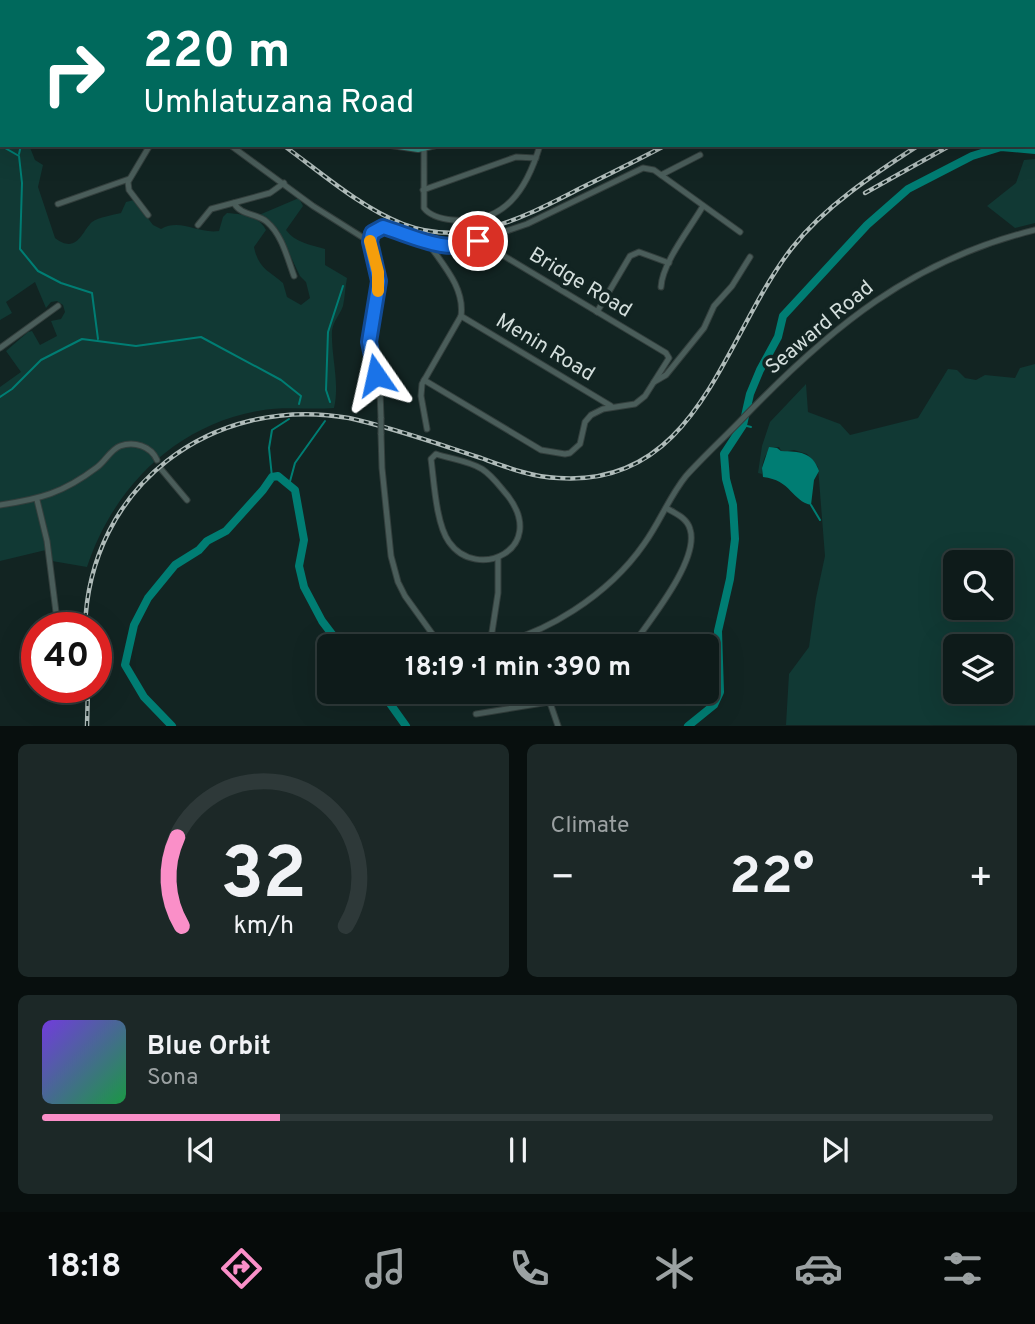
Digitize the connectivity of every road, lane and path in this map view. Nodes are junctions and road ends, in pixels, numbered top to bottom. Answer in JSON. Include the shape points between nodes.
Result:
{"nodes":[{"id":1,"x":149,"y":147,"type":"edge"},
{"id":2,"x":233,"y":147,"type":"edge"},
{"id":3,"x":408,"y":147,"type":"edge"},
{"id":4,"x":430,"y":147,"type":"edge"},
{"id":5,"x":539,"y":147,"type":"edge"},
{"id":6,"x":424,"y":149,"type":"junction"},
{"id":7,"x":700,"y":156,"type":"dead end"},
{"id":8,"x":536,"y":158,"type":"junction"},
{"id":9,"x":661,"y":175,"type":"junction"},
{"id":10,"x":129,"y":179,"type":"junction"},
{"id":11,"x":284,"y":183,"type":"junction"},
{"id":12,"x":423,"y":190,"type":"junction"},
{"id":13,"x":58,"y":204,"type":"dead end"},
{"id":14,"x":234,"y":204,"type":"junction"},
{"id":15,"x":704,"y":206,"type":"junction"},
{"id":16,"x":148,"y":215,"type":"dead end"},
{"id":17,"x":472,"y":223,"type":"junction"},
{"id":18,"x":198,"y":225,"type":"dead end"},
{"id":19,"x":377,"y":228,"type":"junction"},
{"id":20,"x":1035,"y":230,"type":"edge"},
{"id":21,"x":740,"y":232,"type":"dead end"},
{"id":22,"x":356,"y":234,"type":"junction"},
{"id":23,"x":478,"y":241,"type":"junction"},
{"id":24,"x":370,"y":242,"type":"junction"},
{"id":25,"x":427,"y":242,"type":"junction"},
{"id":26,"x":750,"y":257,"type":"dead end"},
{"id":27,"x":668,"y":263,"type":"junction"},
{"id":28,"x":295,"y":275,"type":"dead end"},
{"id":29,"x":661,"y":286,"type":"dead end"},
{"id":30,"x":58,"y":306,"type":"dead end"},
{"id":31,"x":597,"y":312,"type":"junction"},
{"id":32,"x":461,"y":316,"type":"junction"},
{"id":33,"x":0,"y":348,"type":"edge"},
{"id":34,"x":424,"y":380,"type":"junction"},
{"id":35,"x":654,"y":383,"type":"junction"},
{"id":36,"x":613,"y":407,"type":"junction"},
{"id":37,"x":427,"y":429,"type":"dead end"},
{"id":38,"x":157,"y":460,"type":"dead end"},
{"id":39,"x":161,"y":470,"type":"dead end"},
{"id":40,"x":37,"y":500,"type":"junction"},
{"id":41,"x":187,"y":500,"type":"dead end"},
{"id":42,"x":0,"y":505,"type":"edge"},
{"id":43,"x":666,"y":508,"type":"junction"},
{"id":44,"x":498,"y":558,"type":"junction"},
{"id":45,"x":56,"y":612,"type":"edge"},
{"id":46,"x":432,"y":634,"type":"edge"},
{"id":47,"x":492,"y":634,"type":"edge"},
{"id":48,"x":529,"y":634,"type":"edge"},
{"id":49,"x":640,"y":634,"type":"edge"},
{"id":50,"x":536,"y":704,"type":"edge"},
{"id":51,"x":550,"y":704,"type":"edge"},
{"id":52,"x":476,"y":713,"type":"dead end"},
{"id":53,"x":558,"y":726,"type":"edge"}],
"edges":[{"from":1,"to":10,"type":"street"},
{"from":2,"to":11,"type":"street"},
{"from":3,"to":6,"type":"main road"},
{"from":4,"to":6,"type":"main road"},
{"from":5,"to":8,"type":"street"},
{"from":6,"to":12,"type":"street"},
{"from":7,"to":9,"type":"street"},
{"from":8,"to":12,"type":"street","via":[[516,157]]},
{"from":8,"to":17,"type":"street","via":[[510,203]]},
{"from":9,"to":15,"type":"street"},
{"from":9,"to":23,"type":"street","via":[[649,168],[636,170],[527,224]]},
{"from":10,"to":13,"type":"street"},
{"from":10,"to":16,"type":"street","via":[[129,190]]},
{"from":11,"to":14,"type":"street"},
{"from":11,"to":22,"type":"street"},
{"from":12,"to":17,"type":"street","via":[[426,212]]},
{"from":14,"to":18,"type":"street","via":[[211,209]]},
{"from":14,"to":28,"type":"street","via":[[272,227]]},
{"from":15,"to":21,"type":"street"},
{"from":15,"to":27,"type":"street"},
{"from":17,"to":23,"type":"street","bridge":true},
{"from":19,"to":22,"type":"street"},
{"from":19,"to":24,"type":"street"},
{"from":19,"to":25,"type":"street"},
{"from":20,"to":43,"type":"street","name":"Seaward Road","via":[[961,255],[896,287],[846,321],[701,461],[677,487]]},
{"from":22,"to":24,"type":"street"},
{"from":23,"to":25,"type":"street","via":[[465,245]]},
{"from":23,"to":31,"type":"street","name":"Bridge Road"},
{"from":24,"to":46,"type":"street","bridge":true,"via":[[379,281],[369,342],[380,391],[391,556],[398,583]]},
{"from":25,"to":32,"type":"street","via":[[458,289]]},
{"from":26,"to":35,"type":"street","via":[[714,306],[704,328]]},
{"from":27,"to":29,"type":"street"},
{"from":27,"to":31,"type":"street","via":[[639,252],[630,256]]},
{"from":30,"to":33,"type":"street"},
{"from":31,"to":35,"type":"street","name":"Bridge Road","via":[[666,353],[669,358]]},
{"from":32,"to":34,"type":"street"},
{"from":32,"to":36,"type":"street","name":"Menin Road"},
{"from":34,"to":36,"type":"street","via":[[545,452],[559,455],[580,444],[589,417]]},
{"from":34,"to":37,"type":"street","via":[[421,396]]},
{"from":35,"to":36,"type":"street","via":[[635,404]]},
{"from":38,"to":40,"type":"street","via":[[147,448],[119,446],[76,482]]},
{"from":39,"to":41,"type":"street"},
{"from":40,"to":42,"type":"street"},
{"from":40,"to":45,"type":"street"},
{"from":43,"to":48,"type":"street","name":"Seaward Road","via":[[637,555],[613,581]]},
{"from":43,"to":49,"type":"street","via":[[690,527],[686,562]]},
{"from":44,"to":44,"type":"street","via":[[467,556],[449,543],[440,515],[433,454],[483,470],[514,504],[520,533]]},
{"from":44,"to":47,"type":"street"},
{"from":50,"to":52,"type":"street"},
{"from":51,"to":53,"type":"street"}]}
